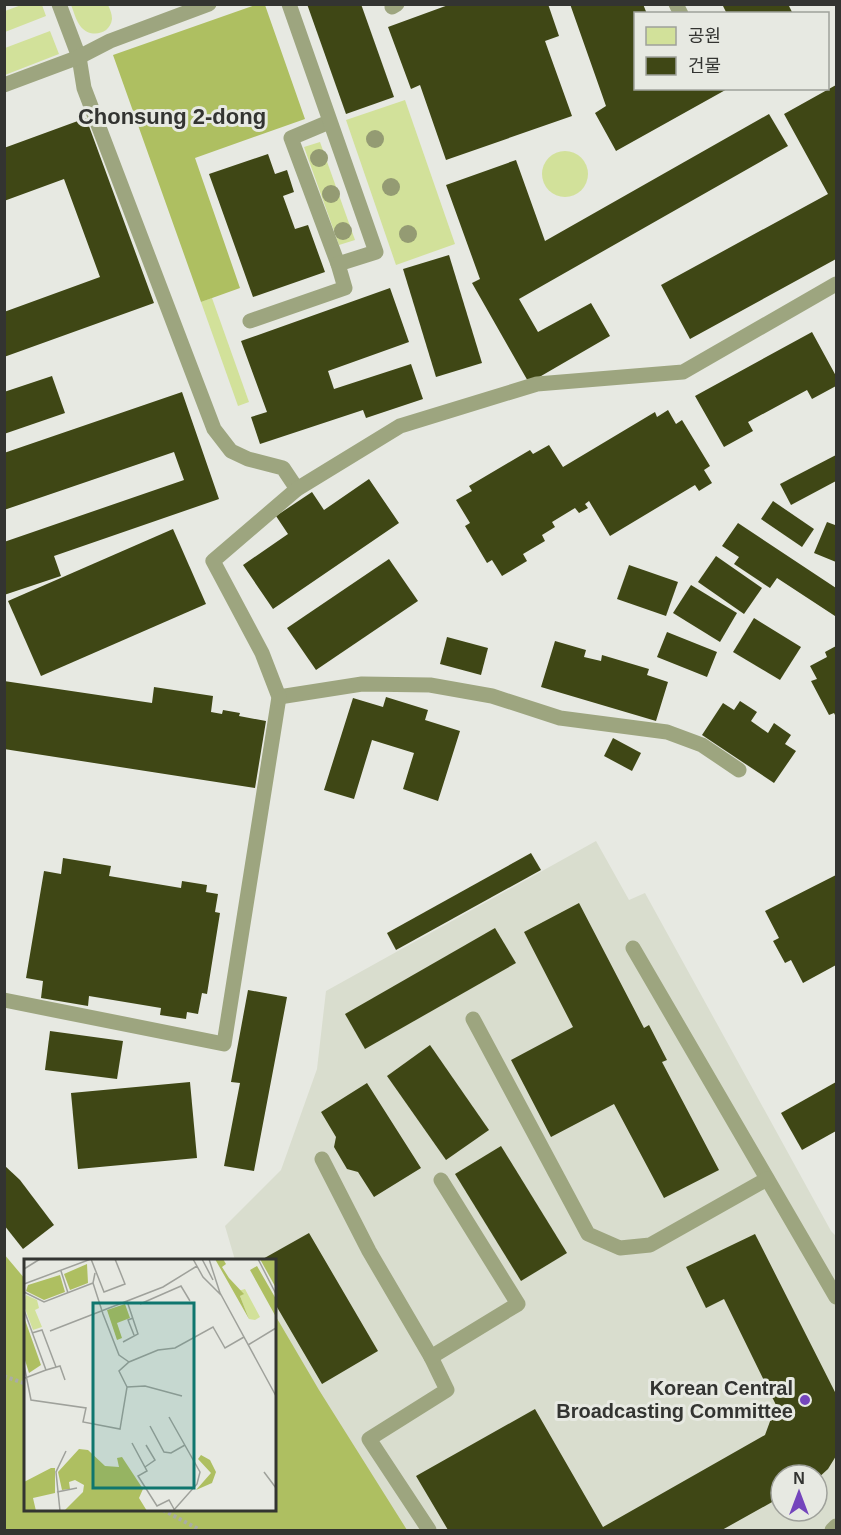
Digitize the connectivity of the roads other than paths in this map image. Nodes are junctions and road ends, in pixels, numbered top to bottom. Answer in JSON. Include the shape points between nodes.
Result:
{"nodes":[{"id":1,"x":59,"y":4,"type":"edge"},
{"id":2,"x":209,"y":4,"type":"edge"},
{"id":3,"x":289,"y":4,"type":"edge"},
{"id":4,"x":79,"y":57,"type":"junction"},
{"id":5,"x":4,"y":86,"type":"edge"},
{"id":6,"x":329,"y":122,"type":"junction"},
{"id":7,"x":338,"y":264,"type":"junction"},
{"id":8,"x":837,"y":284,"type":"edge"},
{"id":9,"x":249,"y":321,"type":"dead end"},
{"id":10,"x":297,"y":489,"type":"junction"},
{"id":11,"x":279,"y":697,"type":"junction"},
{"id":12,"x":739,"y":770,"type":"dead end"},
{"id":13,"x":633,"y":948,"type":"dead end"},
{"id":14,"x":4,"y":1000,"type":"edge"},
{"id":15,"x":473,"y":1019,"type":"dead end"},
{"id":16,"x":322,"y":1159,"type":"dead end"},
{"id":17,"x":767,"y":1179,"type":"junction"},
{"id":18,"x":441,"y":1180,"type":"dead end"},
{"id":19,"x":837,"y":1298,"type":"edge"},
{"id":20,"x":430,"y":1357,"type":"junction"},
{"id":21,"x":837,"y":1526,"type":"edge"},
{"id":22,"x":429,"y":1530,"type":"edge"},
{"id":23,"x":832,"y":1530,"type":"edge"}],
"edges":[{"from":1,"to":4,"type":"lane"},
{"from":2,"to":4,"type":"lane","via":[[110,41]]},
{"from":3,"to":6,"type":"lane"},
{"from":4,"to":5,"type":"lane"},
{"from":4,"to":10,"type":"lane","via":[[84,88],[214,429],[231,451],[283,468]]},
{"from":6,"to":7,"type":"lane","via":[[291,138]]},
{"from":6,"to":7,"type":"lane","via":[[376,252]]},
{"from":7,"to":9,"type":"lane","via":[[345,288]]},
{"from":8,"to":10,"type":"lane","via":[[683,372],[537,384],[400,426]]},
{"from":10,"to":11,"type":"lane","via":[[213,561],[262,653]]},
{"from":11,"to":12,"type":"lane","via":[[362,684],[430,685],[492,696],[560,718],[667,732],[702,745]]},
{"from":11,"to":14,"type":"lane","via":[[225,1044]]},
{"from":13,"to":17,"type":"lane"},
{"from":15,"to":17,"type":"lane","via":[[588,1234],[620,1248],[650,1245]]},
{"from":16,"to":20,"type":"lane"},
{"from":17,"to":19,"type":"lane"},
{"from":18,"to":20,"type":"lane","via":[[518,1304]]},
{"from":20,"to":22,"type":"lane","via":[[447,1390],[369,1439]]},
{"from":21,"to":23,"type":"lane"}]}
